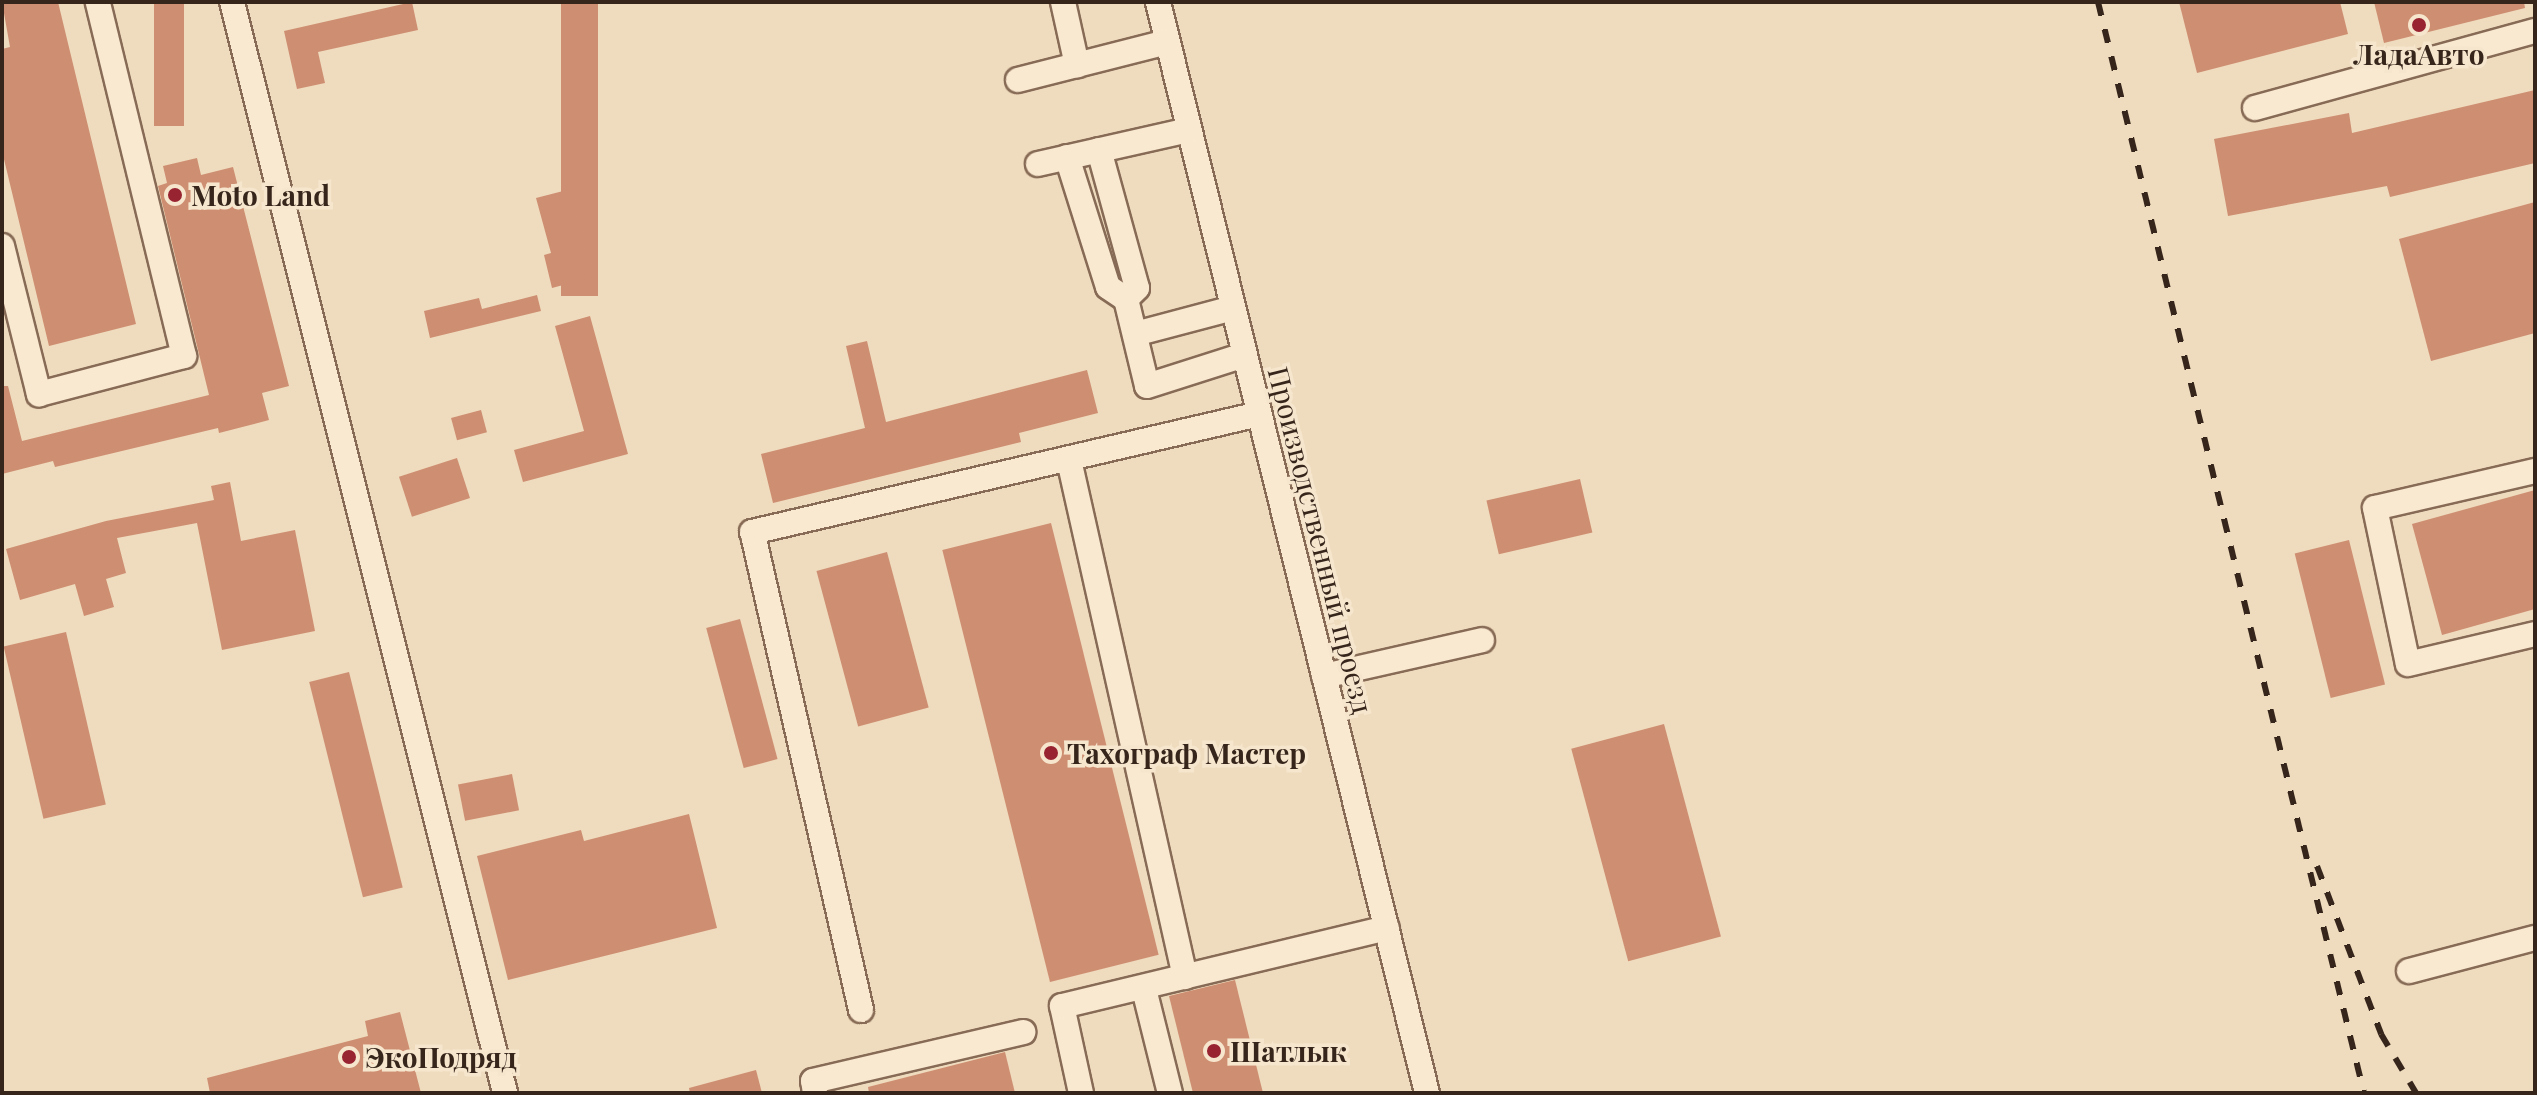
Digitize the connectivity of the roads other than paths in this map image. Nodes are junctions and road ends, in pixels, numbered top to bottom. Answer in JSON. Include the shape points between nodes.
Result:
{"nodes":[{"id":1,"x":98,"y":2,"type":"edge"},
{"id":2,"x":232,"y":2,"type":"edge"},
{"id":3,"x":1063,"y":2,"type":"edge"},
{"id":4,"x":1158,"y":2,"type":"edge"},
{"id":5,"x":2535,"y":31,"type":"edge"},
{"id":6,"x":1167,"y":42,"type":"junction"},
{"id":7,"x":1077,"y":65,"type":"junction"},
{"id":8,"x":1018,"y":80,"type":"dead end"},
{"id":9,"x":2255,"y":108,"type":"dead end"},
{"id":10,"x":1189,"y":130,"type":"junction"},
{"id":11,"x":1099,"y":150,"type":"junction"},
{"id":12,"x":1067,"y":157,"type":"junction"},
{"id":13,"x":1038,"y":164,"type":"dead end"},
{"id":14,"x":2,"y":246,"type":"edge"},
{"id":15,"x":1126,"y":299,"type":"junction"},
{"id":16,"x":1233,"y":308,"type":"junction"},
{"id":17,"x":1135,"y":334,"type":"junction"},
{"id":18,"x":1244,"y":355,"type":"junction"},
{"id":19,"x":1259,"y":414,"type":"junction"},
{"id":20,"x":1069,"y":460,"type":"junction"},
{"id":21,"x":2535,"y":471,"type":"edge"},
{"id":22,"x":2535,"y":634,"type":"edge"},
{"id":23,"x":1482,"y":640,"type":"dead end"},
{"id":24,"x":1324,"y":676,"type":"junction"},
{"id":25,"x":1387,"y":928,"type":"junction"},
{"id":26,"x":2535,"y":938,"type":"edge"},
{"id":27,"x":2409,"y":971,"type":"dead end"},
{"id":28,"x":1185,"y":977,"type":"junction"},
{"id":29,"x":1145,"y":993,"type":"dead end"},
{"id":30,"x":861,"y":1010,"type":"dead end"},
{"id":31,"x":1023,"y":1032,"type":"dead end"},
{"id":32,"x":505,"y":1093,"type":"edge"},
{"id":33,"x":815,"y":1093,"type":"edge"},
{"id":34,"x":1081,"y":1093,"type":"edge"},
{"id":35,"x":1170,"y":1093,"type":"edge"},
{"id":36,"x":1427,"y":1093,"type":"edge"}],
"edges":[{"from":1,"to":14,"type":"street","via":[[184,356],[39,394]]},
{"from":2,"to":32,"type":"street"},
{"from":3,"to":7,"type":"street"},
{"from":4,"to":6,"type":"street","name":"Производственный проезд"},
{"from":5,"to":9,"type":"street"},
{"from":6,"to":7,"type":"street"},
{"from":6,"to":10,"type":"street","name":"Производственный проезд"},
{"from":7,"to":8,"type":"street"},
{"from":10,"to":11,"type":"street"},
{"from":10,"to":16,"type":"street","name":"Производственный проезд"},
{"from":11,"to":12,"type":"street"},
{"from":11,"to":15,"type":"street","via":[[1137,288]]},
{"from":12,"to":13,"type":"street"},
{"from":12,"to":15,"type":"street","via":[[1108,287]]},
{"from":15,"to":17,"type":"street"},
{"from":16,"to":17,"type":"street"},
{"from":16,"to":18,"type":"street","name":"Производственный проезд"},
{"from":17,"to":18,"type":"street","via":[[1147,386]]},
{"from":18,"to":19,"type":"street","name":"Производственный проезд"},
{"from":19,"to":20,"type":"street"},
{"from":19,"to":24,"type":"street","name":"Производственный проезд"},
{"from":20,"to":28,"type":"street"},
{"from":20,"to":30,"type":"street","via":[[752,532]]},
{"from":21,"to":22,"type":"street","via":[[2375,508],[2408,664]]},
{"from":23,"to":24,"type":"street"},
{"from":24,"to":25,"type":"street","name":"Производственный проезд"},
{"from":25,"to":28,"type":"street"},
{"from":25,"to":36,"type":"street","name":"Производственный проезд"},
{"from":26,"to":27,"type":"street"},
{"from":28,"to":34,"type":"street","via":[[1062,1006]]},
{"from":29,"to":35,"type":"street"},
{"from":31,"to":33,"type":"street","via":[[813,1081]]}]}
